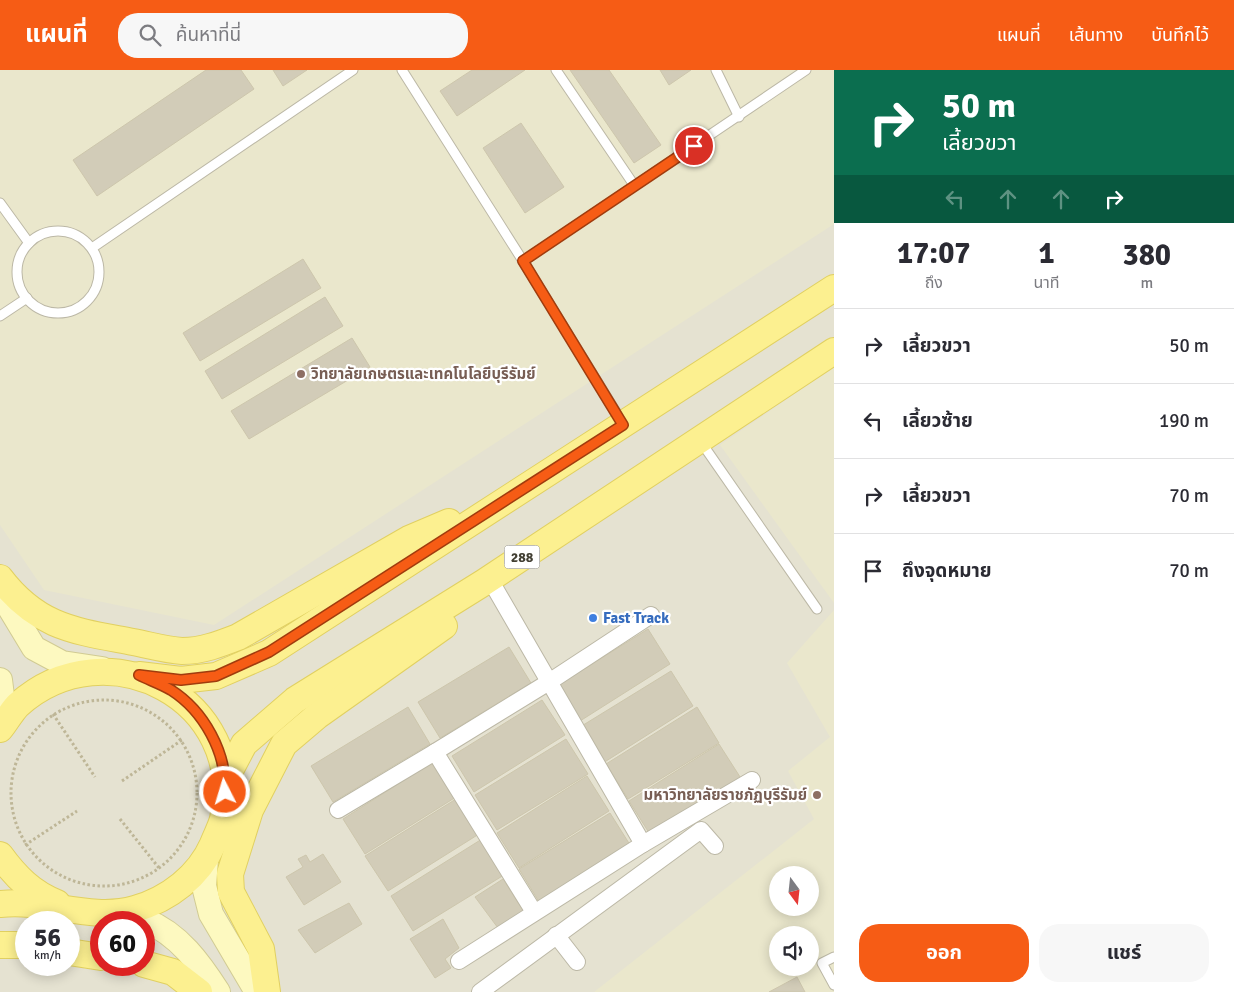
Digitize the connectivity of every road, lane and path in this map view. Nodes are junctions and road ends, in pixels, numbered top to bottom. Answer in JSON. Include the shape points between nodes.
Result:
{"nodes":[{"id":1,"x":352,"y":70,"type":"edge"},
{"id":2,"x":402,"y":70,"type":"edge"},
{"id":3,"x":556,"y":70,"type":"edge"},
{"id":4,"x":716,"y":70,"type":"edge"},
{"id":5,"x":806,"y":70,"type":"edge"},
{"id":6,"x":739,"y":117,"type":"junction"},
{"id":7,"x":634,"y":185,"type":"junction"},
{"id":8,"x":0,"y":203,"type":"edge"},
{"id":9,"x":29,"y":243,"type":"junction"},
{"id":10,"x":92,"y":248,"type":"junction"},
{"id":11,"x":523,"y":261,"type":"junction"},
{"id":12,"x":834,"y":288,"type":"edge"},
{"id":13,"x":27,"y":298,"type":"junction"},
{"id":14,"x":0,"y":316,"type":"edge"},
{"id":15,"x":834,"y":351,"type":"edge"},
{"id":16,"x":623,"y":425,"type":"junction"},
{"id":17,"x":699,"y":439,"type":"junction"},
{"id":18,"x":516,"y":494,"type":"junction"},
{"id":19,"x":0,"y":578,"type":"edge"},
{"id":20,"x":486,"y":581,"type":"junction"},
{"id":21,"x":0,"y":592,"type":"edge"},
{"id":22,"x":818,"y":609,"type":"dead end"},
{"id":23,"x":651,"y":615,"type":"dead end"},
{"id":24,"x":113,"y":670,"type":"junction"},
{"id":25,"x":139,"y":675,"type":"junction"},
{"id":26,"x":0,"y":680,"type":"edge"},
{"id":27,"x":549,"y":682,"type":"junction"},
{"id":28,"x":0,"y":710,"type":"edge"},
{"id":29,"x":53,"y":714,"type":"junction"},
{"id":30,"x":0,"y":729,"type":"edge"},
{"id":31,"x":182,"y":740,"type":"junction"},
{"id":32,"x":435,"y":752,"type":"junction"},
{"id":33,"x":95,"y":776,"type":"dead end"},
{"id":34,"x":226,"y":778,"type":"junction"},
{"id":35,"x":752,"y":780,"type":"dead end"},
{"id":36,"x":122,"y":782,"type":"dead end"},
{"id":37,"x":338,"y":810,"type":"dead end"},
{"id":38,"x":77,"y":811,"type":"dead end"},
{"id":39,"x":120,"y":819,"type":"dead end"},
{"id":40,"x":643,"y":844,"type":"junction"},
{"id":41,"x":25,"y":845,"type":"junction"},
{"id":42,"x":715,"y":846,"type":"dead end"},
{"id":43,"x":0,"y":855,"type":"edge"},
{"id":44,"x":206,"y":859,"type":"junction"},
{"id":45,"x":159,"y":868,"type":"junction"},
{"id":46,"x":0,"y":904,"type":"edge"},
{"id":47,"x":72,"y":909,"type":"junction"},
{"id":48,"x":126,"y":911,"type":"edge"},
{"id":49,"x":90,"y":912,"type":"edge"},
{"id":50,"x":534,"y":912,"type":"junction"},
{"id":51,"x":155,"y":926,"type":"edge"},
{"id":52,"x":556,"y":935,"type":"junction"},
{"id":53,"x":0,"y":945,"type":"edge"},
{"id":54,"x":15,"y":945,"type":"edge"},
{"id":55,"x":834,"y":957,"type":"edge"},
{"id":56,"x":459,"y":960,"type":"dead end"},
{"id":57,"x":577,"y":962,"type":"dead end"},
{"id":58,"x":155,"y":967,"type":"edge"},
{"id":59,"x":834,"y":985,"type":"edge"},
{"id":60,"x":199,"y":992,"type":"edge"},
{"id":61,"x":218,"y":992,"type":"edge"},
{"id":62,"x":257,"y":992,"type":"edge"},
{"id":63,"x":267,"y":992,"type":"edge"},
{"id":64,"x":480,"y":992,"type":"edge"}],
"edges":[{"from":1,"to":10,"type":"lane"},
{"from":2,"to":11,"type":"lane"},
{"from":3,"to":7,"type":"lane"},
{"from":4,"to":6,"type":"lane"},
{"from":5,"to":6,"type":"lane"},
{"from":6,"to":7,"type":"lane"},
{"from":7,"to":11,"type":"lane"},
{"from":8,"to":9,"type":"lane"},
{"from":9,"to":10,"type":"lane","via":[[56,231],[81,237]]},
{"from":9,"to":13,"type":"lane","via":[[18,262],[17,276]]},
{"from":10,"to":13,"type":"lane","via":[[97,258],[98,280],[90,298],[79,307],[63,313],[50,312]]},
{"from":11,"to":16,"type":"lane"},
{"from":12,"to":16,"type":"main road"},
{"from":13,"to":14,"type":"lane"},
{"from":15,"to":17,"type":"main road","number":"288"},
{"from":16,"to":18,"type":"main road"},
{"from":17,"to":20,"type":"main road","number":"288"},
{"from":17,"to":22,"type":"lane"},
{"from":18,"to":19,"type":"main road","via":[[409,540],[238,637],[212,648],[182,651],[69,630],[42,617],[14,596]]},
{"from":18,"to":25,"type":"main road","via":[[269,652],[216,676],[181,680]]},
{"from":20,"to":27,"type":"street"},
{"from":20,"to":34,"type":"main road","number":"288","via":[[295,700],[244,744]]},
{"from":20,"to":63,"type":"main road","via":[[454,620],[317,716],[284,744],[250,810],[230,874],[231,892],[261,950]]},
{"from":21,"to":24,"type":"main road","via":[[34,648],[62,663]]},
{"from":23,"to":27,"type":"street"},
{"from":24,"to":25,"type":"main road"},
{"from":24,"to":30,"type":"main road","via":[[78,673],[45,685],[17,706]]},
{"from":25,"to":34,"type":"main road","via":[[171,690],[198,713],[216,743]]},
{"from":26,"to":28,"type":"main road"},
{"from":27,"to":32,"type":"street"},
{"from":27,"to":40,"type":"street"},
{"from":29,"to":31,"type":"path","via":[[99,699],[123,701],[166,722]]},
{"from":29,"to":33,"type":"path"},
{"from":29,"to":41,"type":"path","via":[[31,733],[16,759],[9,788],[12,818]]},
{"from":31,"to":36,"type":"path"},
{"from":31,"to":45,"type":"path","via":[[194,766],[198,794],[193,823],[180,848]]},
{"from":32,"to":37,"type":"street"},
{"from":32,"to":50,"type":"street"},
{"from":34,"to":44,"type":"main road","via":[[223,820]]},
{"from":35,"to":40,"type":"street"},
{"from":38,"to":41,"type":"path"},
{"from":39,"to":45,"type":"path"},
{"from":40,"to":50,"type":"street"},
{"from":41,"to":45,"type":"path","via":[[46,867],[72,881],[87,884],[102,886],[132,882]]},
{"from":42,"to":52,"type":"street","via":[[701,830]]},
{"from":43,"to":47,"type":"main road","via":[[15,876],[41,896]]},
{"from":44,"to":48,"type":"main road","via":[[187,881],[162,899]]},
{"from":44,"to":62,"type":"main road","via":[[204,886],[211,914]]},
{"from":46,"to":47,"type":"main road","via":[[28,903]]},
{"from":47,"to":49,"type":"main road"},
{"from":50,"to":56,"type":"street"},
{"from":51,"to":61,"type":"main road","via":[[198,960]]},
{"from":52,"to":57,"type":"street"},
{"from":52,"to":64,"type":"street"},
{"from":53,"to":54,"type":"main road"},
{"from":55,"to":59,"type":"lane","via":[[822,963]]},
{"from":58,"to":60,"type":"main road","via":[[173,972]]}]}
